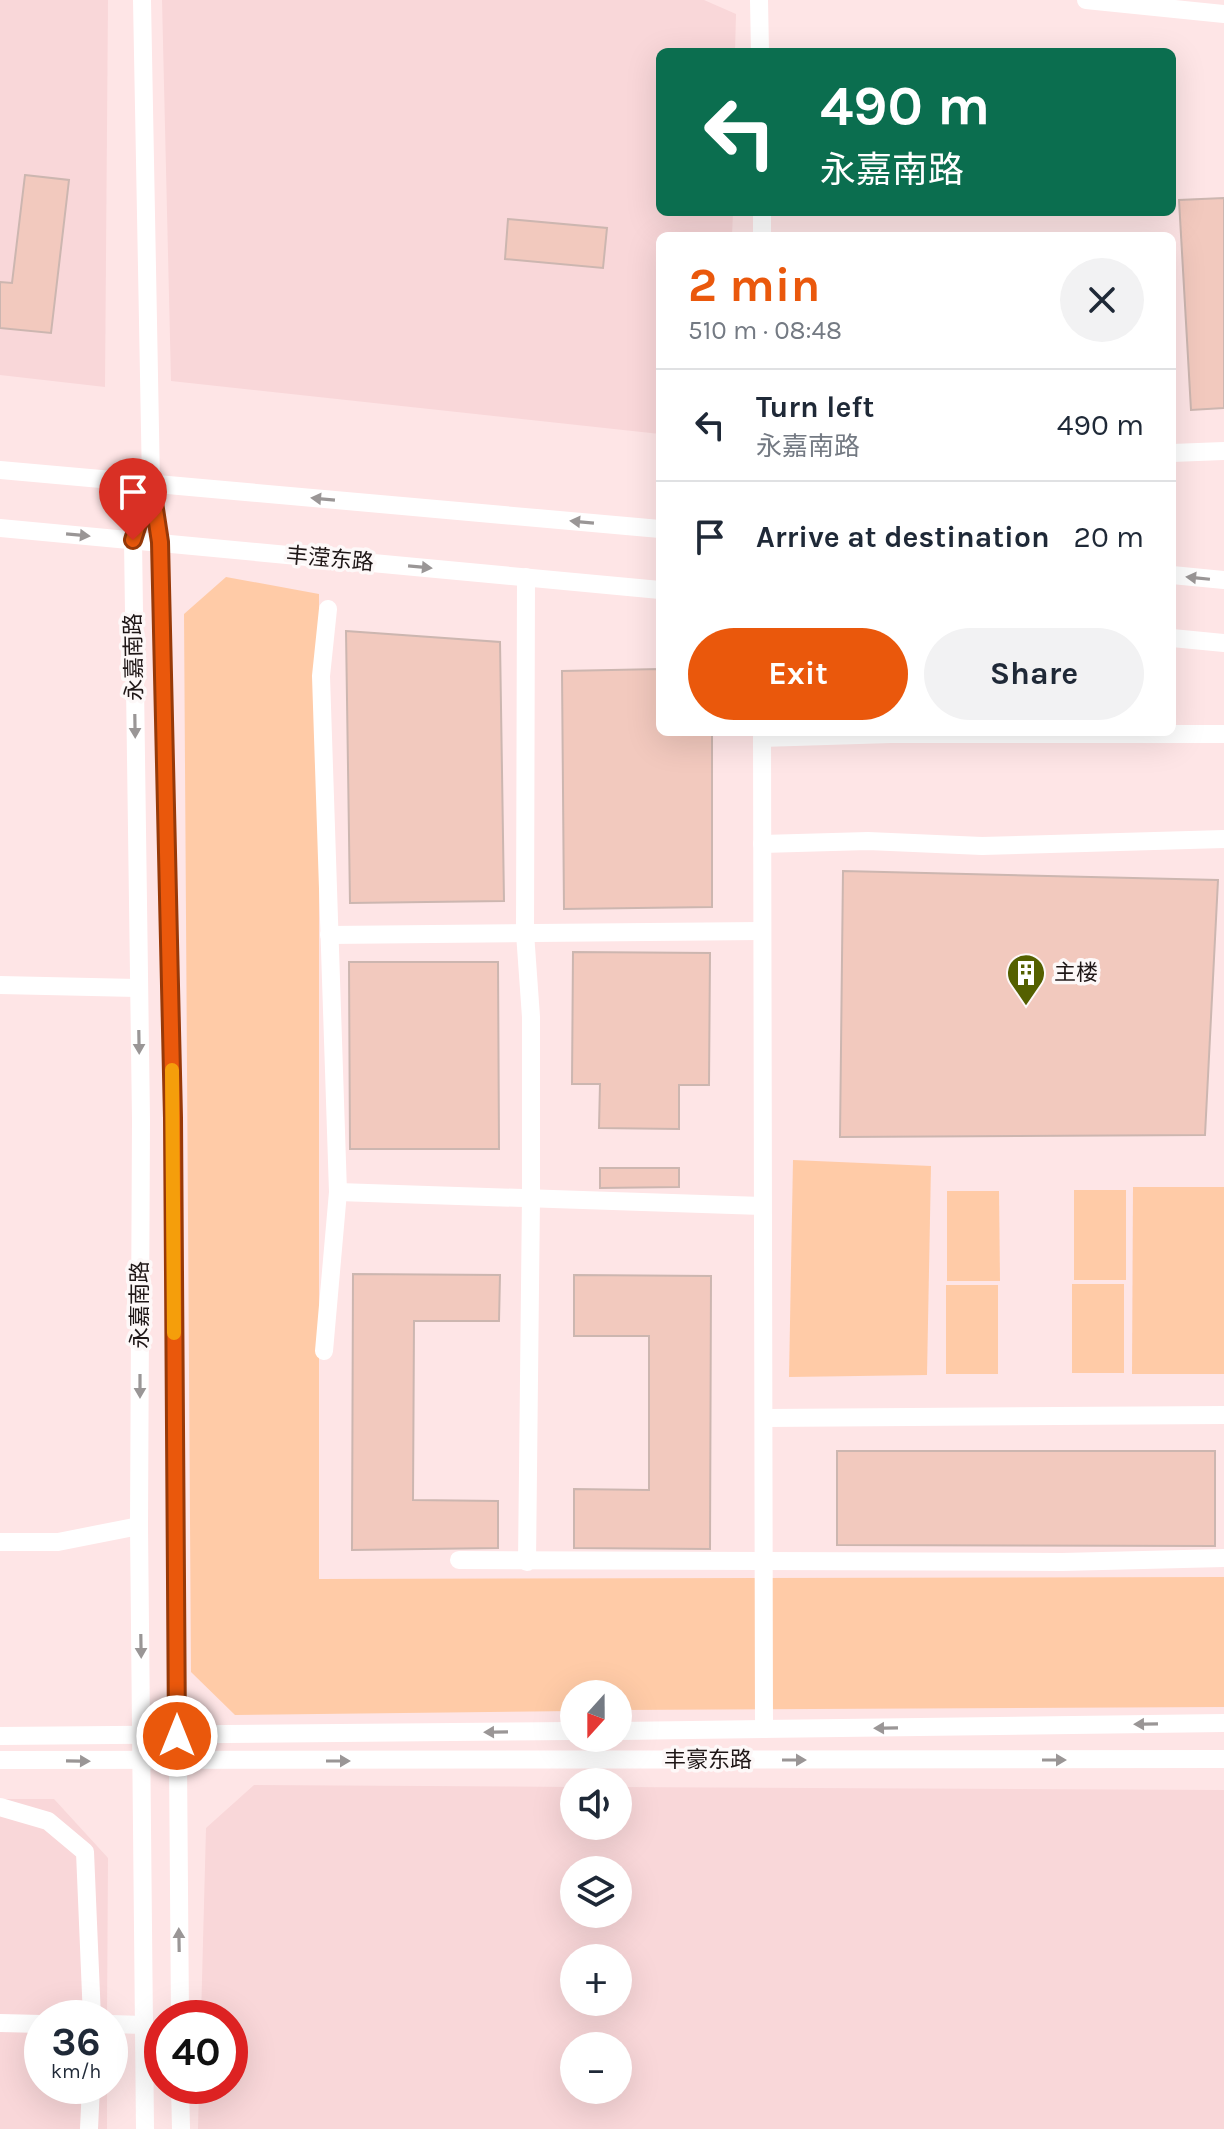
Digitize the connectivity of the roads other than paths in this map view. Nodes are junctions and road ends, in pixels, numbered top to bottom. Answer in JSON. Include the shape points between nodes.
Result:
{"nodes":[{"id":1,"x":142,"y":0,"type":"edge"},
{"id":2,"x":759,"y":0,"type":"edge"},
{"id":3,"x":1086,"y":0,"type":"edge"},
{"id":4,"x":1224,"y":14,"type":"edge"},
{"id":5,"x":760,"y":48,"type":"edge"},
{"id":6,"x":1224,"y":451,"type":"edge"},
{"id":7,"x":1176,"y":453,"type":"edge"},
{"id":8,"x":0,"y":470,"type":"edge"},
{"id":9,"x":151,"y":483,"type":"junction"},
{"id":10,"x":0,"y":528,"type":"edge"},
{"id":11,"x":656,"y":529,"type":"edge"},
{"id":12,"x":133,"y":540,"type":"junction"},
{"id":13,"x":160,"y":542,"type":"junction"},
{"id":14,"x":1176,"y":575,"type":"edge"},
{"id":15,"x":526,"y":577,"type":"junction"},
{"id":16,"x":1224,"y":580,"type":"edge"},
{"id":17,"x":656,"y":590,"type":"edge"},
{"id":18,"x":328,"y":609,"type":"dead end"},
{"id":19,"x":1176,"y":638,"type":"edge"},
{"id":20,"x":1224,"y":643,"type":"edge"},
{"id":21,"x":1176,"y":734,"type":"edge"},
{"id":22,"x":1224,"y":734,"type":"edge"},
{"id":23,"x":762,"y":736,"type":"edge"},
{"id":24,"x":1224,"y":839,"type":"edge"},
{"id":25,"x":762,"y":844,"type":"junction"},
{"id":26,"x":761,"y":931,"type":"junction"},
{"id":27,"x":525,"y":933,"type":"junction"},
{"id":28,"x":329,"y":935,"type":"junction"},
{"id":29,"x":0,"y":985,"type":"edge"},
{"id":30,"x":137,"y":988,"type":"junction"},
{"id":31,"x":338,"y":1192,"type":"junction"},
{"id":32,"x":531,"y":1196,"type":"junction"},
{"id":33,"x":762,"y":1206,"type":"junction"},
{"id":34,"x":324,"y":1351,"type":"dead end"},
{"id":35,"x":1224,"y":1415,"type":"edge"},
{"id":36,"x":766,"y":1418,"type":"junction"},
{"id":37,"x":139,"y":1526,"type":"junction"},
{"id":38,"x":0,"y":1542,"type":"edge"},
{"id":39,"x":1224,"y":1558,"type":"edge"},
{"id":40,"x":459,"y":1560,"type":"dead end"},
{"id":41,"x":527,"y":1562,"type":"junction"},
{"id":42,"x":765,"y":1562,"type":"junction"},
{"id":43,"x":1224,"y":1723,"type":"edge"},
{"id":44,"x":764,"y":1729,"type":"junction"},
{"id":45,"x":560,"y":1731,"type":"edge"},
{"id":46,"x":632,"y":1731,"type":"edge"},
{"id":47,"x":0,"y":1736,"type":"edge"},
{"id":48,"x":143,"y":1736,"type":"junction"},
{"id":49,"x":177,"y":1736,"type":"junction"},
{"id":50,"x":1224,"y":1759,"type":"edge"},
{"id":51,"x":0,"y":1760,"type":"edge"},
{"id":52,"x":144,"y":1762,"type":"junction"},
{"id":53,"x":177,"y":1762,"type":"junction"},
{"id":54,"x":0,"y":1807,"type":"edge"},
{"id":55,"x":91,"y":2000,"type":"edge"},
{"id":56,"x":144,"y":2000,"type":"edge"},
{"id":57,"x":180,"y":2000,"type":"edge"},
{"id":58,"x":0,"y":2023,"type":"edge"},
{"id":59,"x":24,"y":2024,"type":"edge"},
{"id":60,"x":128,"y":2025,"type":"edge"},
{"id":61,"x":144,"y":2025,"type":"edge"},
{"id":62,"x":90,"y":2104,"type":"edge"},
{"id":63,"x":145,"y":2104,"type":"edge"},
{"id":64,"x":180,"y":2104,"type":"edge"},
{"id":65,"x":89,"y":2129,"type":"edge"},
{"id":66,"x":145,"y":2129,"type":"edge"},
{"id":67,"x":181,"y":2129,"type":"edge"}],
"edges":[{"from":1,"to":9,"type":"street","name":"永嘉南路"},
{"from":2,"to":5,"type":"street"},
{"from":3,"to":4,"type":"street"},
{"from":6,"to":7,"type":"street"},
{"from":8,"to":9,"type":"street"},
{"from":11,"to":9,"type":"street","one_way":true},
{"from":9,"to":12,"type":"street","name":"永嘉南路"},
{"from":9,"to":13,"type":"street","name":"永嘉南路"},
{"from":10,"to":12,"type":"street","name":"丰滢东路","one_way":true},
{"from":12,"to":13,"type":"street","name":"丰滢东路"},
{"from":12,"to":30,"type":"street","name":"永嘉南路","one_way":true},
{"from":13,"to":15,"type":"street","name":"丰滢东路","one_way":true},
{"from":13,"to":49,"type":"street","name":"永嘉南路","via":[[173,1118]]},
{"from":16,"to":14,"type":"street","one_way":true},
{"from":15,"to":17,"type":"street","name":"丰滢东路"},
{"from":15,"to":27,"type":"street"},
{"from":18,"to":28,"type":"street","via":[[321,676]]},
{"from":19,"to":20,"type":"street"},
{"from":21,"to":22,"type":"street"},
{"from":23,"to":25,"type":"street"},
{"from":24,"to":25,"type":"street","via":[[982,846]]},
{"from":25,"to":26,"type":"street"},
{"from":26,"to":27,"type":"street"},
{"from":26,"to":33,"type":"street"},
{"from":27,"to":28,"type":"street"},
{"from":27,"to":32,"type":"street","via":[[531,1017]]},
{"from":28,"to":31,"type":"street"},
{"from":29,"to":30,"type":"street"},
{"from":30,"to":37,"type":"street","name":"永嘉南路","one_way":true},
{"from":31,"to":32,"type":"street"},
{"from":31,"to":34,"type":"street"},
{"from":32,"to":33,"type":"street"},
{"from":32,"to":41,"type":"street"},
{"from":33,"to":36,"type":"street"},
{"from":35,"to":36,"type":"street"},
{"from":36,"to":42,"type":"street"},
{"from":37,"to":38,"type":"street","via":[[58,1542]]},
{"from":37,"to":48,"type":"street","name":"永嘉南路","one_way":true},
{"from":39,"to":42,"type":"street"},
{"from":40,"to":41,"type":"street"},
{"from":41,"to":42,"type":"street"},
{"from":42,"to":44,"type":"street"},
{"from":43,"to":44,"type":"street","name":"丰豪东路","one_way":true},
{"from":44,"to":46,"type":"street","name":"丰豪东路"},
{"from":45,"to":49,"type":"street","one_way":true},
{"from":47,"to":48,"type":"street"},
{"from":48,"to":49,"type":"street"},
{"from":48,"to":52,"type":"street","name":"永嘉南路"},
{"from":49,"to":53,"type":"street","name":"永嘉南路"},
{"from":53,"to":50,"type":"street","name":"丰豪东路","one_way":true},
{"from":51,"to":52,"type":"street","name":"丰豪东路","one_way":true},
{"from":52,"to":53,"type":"street","name":"丰豪东路"},
{"from":52,"to":56,"type":"street","name":"永嘉南路"},
{"from":57,"to":53,"type":"street","name":"永嘉南路","one_way":true},
{"from":54,"to":55,"type":"street","via":[[48,1821],[85,1852]]},
{"from":58,"to":59,"type":"street"},
{"from":60,"to":61,"type":"street"},
{"from":62,"to":65,"type":"street"},
{"from":63,"to":66,"type":"street","name":"永嘉南路"},
{"from":64,"to":67,"type":"street"}]}
